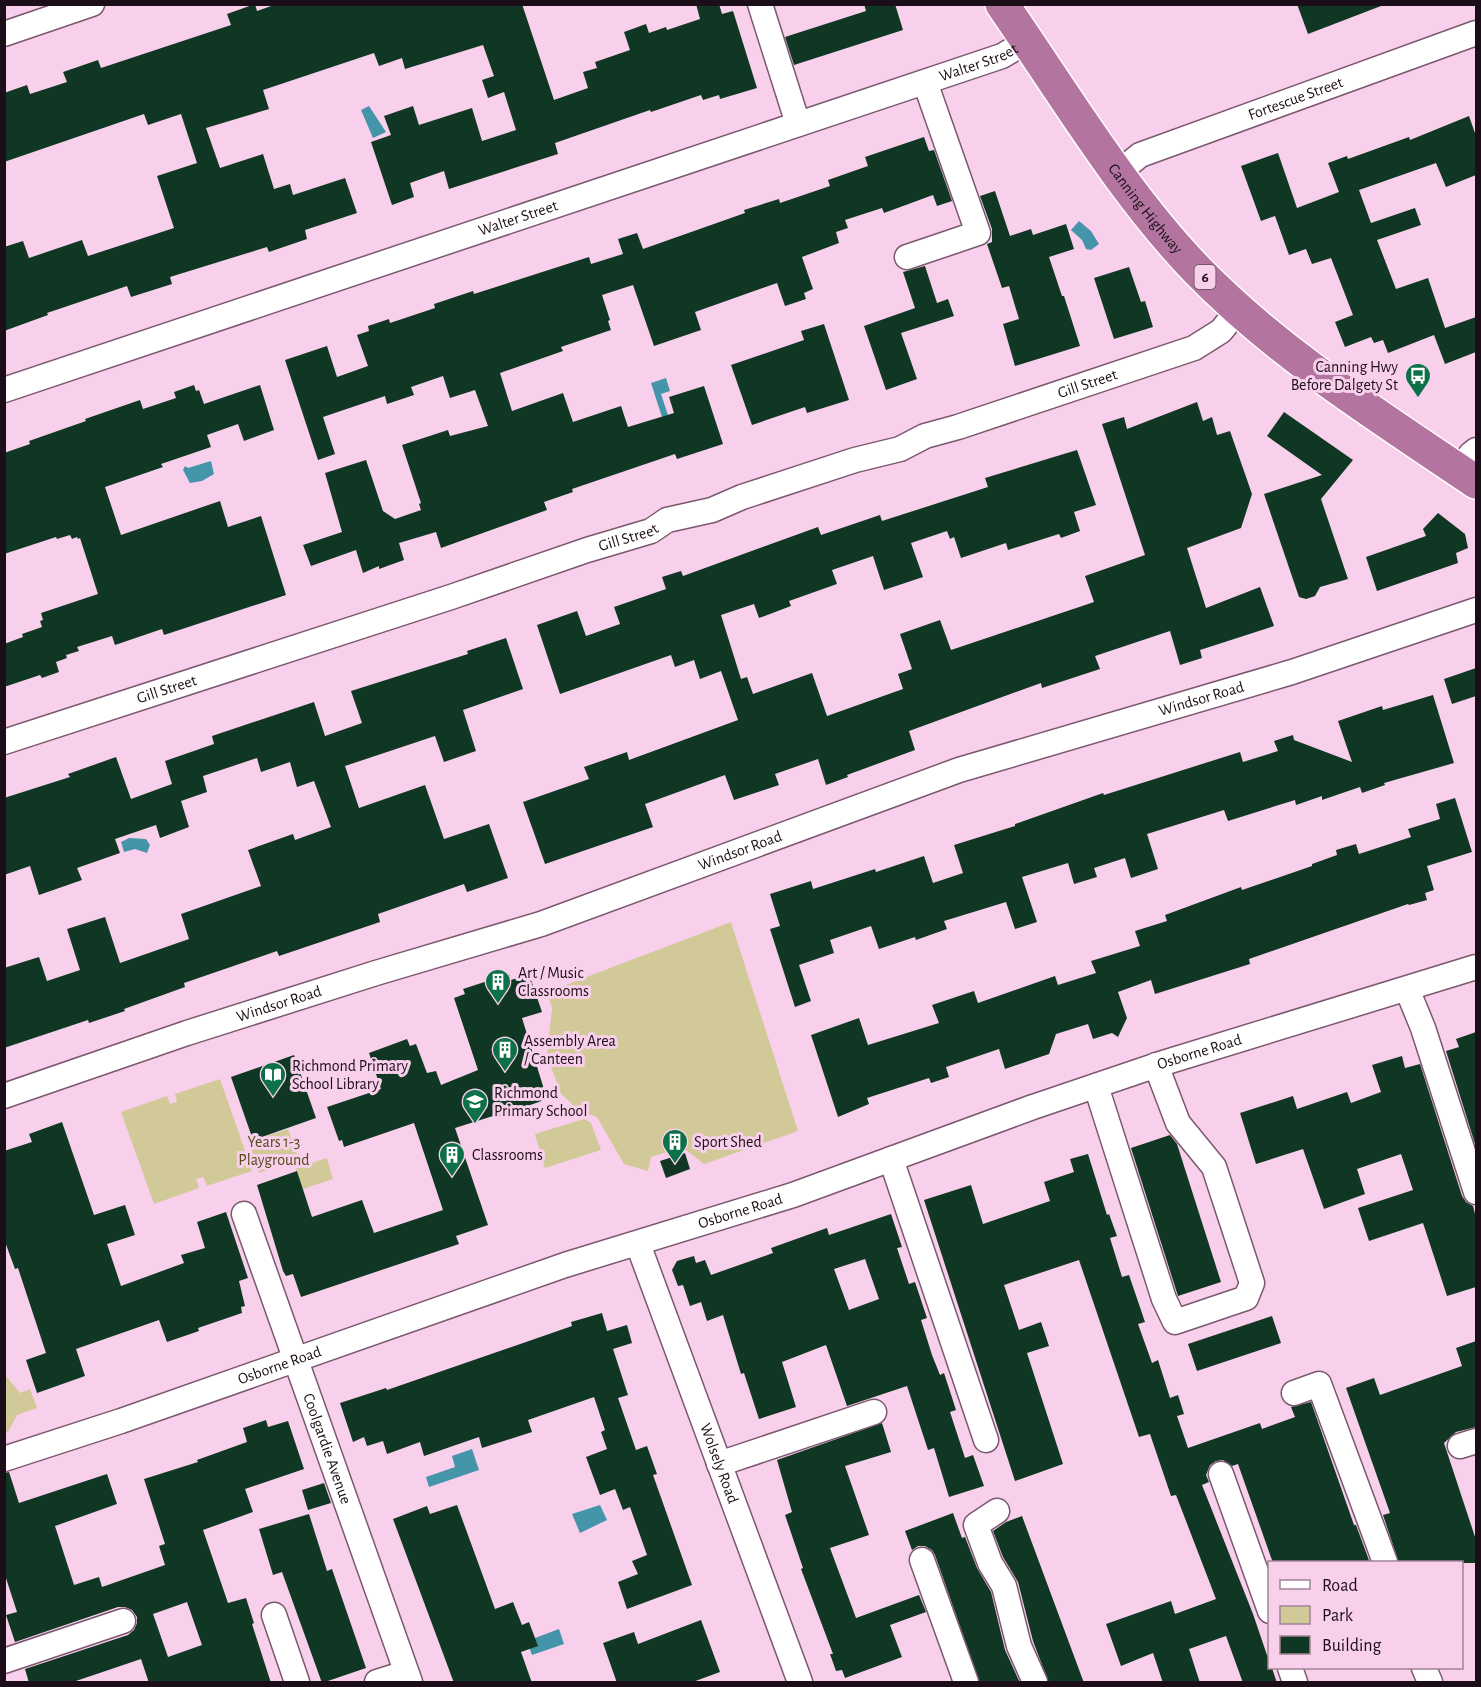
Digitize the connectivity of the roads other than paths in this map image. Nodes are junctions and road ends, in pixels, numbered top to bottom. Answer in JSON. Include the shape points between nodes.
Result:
{"nodes":[{"id":1,"x":92,"y":4,"type":"edge"},
{"id":2,"x":760,"y":4,"type":"edge"},
{"id":3,"x":1002,"y":4,"type":"edge"},
{"id":4,"x":1476,"y":33,"type":"edge"},
{"id":5,"x":4,"y":34,"type":"edge"},
{"id":6,"x":1027,"y":41,"type":"junction"},
{"id":7,"x":925,"y":82,"type":"junction"},
{"id":8,"x":798,"y":124,"type":"junction"},
{"id":9,"x":1118,"y":173,"type":"junction"},
{"id":10,"x":907,"y":257,"type":"dead end"},
{"id":11,"x":1238,"y":310,"type":"junction"},
{"id":12,"x":4,"y":390,"type":"edge"},
{"id":13,"x":1471,"y":467,"type":"edge"},
{"id":14,"x":1476,"y":610,"type":"edge"},
{"id":15,"x":4,"y":742,"type":"edge"},
{"id":16,"x":1476,"y":967,"type":"edge"},
{"id":17,"x":1407,"y":988,"type":"junction"},
{"id":18,"x":1156,"y":1065,"type":"junction"},
{"id":19,"x":1096,"y":1086,"type":"junction"},
{"id":20,"x":4,"y":1096,"type":"edge"},
{"id":21,"x":891,"y":1159,"type":"junction"},
{"id":22,"x":1476,"y":1192,"type":"edge"},
{"id":23,"x":244,"y":1214,"type":"dead end"},
{"id":24,"x":638,"y":1244,"type":"junction"},
{"id":25,"x":296,"y":1359,"type":"junction"},
{"id":26,"x":1294,"y":1393,"type":"dead end"},
{"id":27,"x":874,"y":1412,"type":"dead end"},
{"id":28,"x":986,"y":1440,"type":"dead end"},
{"id":29,"x":4,"y":1459,"type":"edge"},
{"id":30,"x":719,"y":1464,"type":"junction"},
{"id":31,"x":1221,"y":1474,"type":"dead end"},
{"id":32,"x":997,"y":1511,"type":"dead end"},
{"id":33,"x":922,"y":1560,"type":"dead end"},
{"id":34,"x":1384,"y":1561,"type":"edge"},
{"id":35,"x":1268,"y":1608,"type":"edge"},
{"id":36,"x":274,"y":1615,"type":"dead end"},
{"id":37,"x":123,"y":1621,"type":"dead end"},
{"id":38,"x":4,"y":1661,"type":"edge"},
{"id":39,"x":1424,"y":1669,"type":"edge"},
{"id":40,"x":408,"y":1678,"type":"edge"},
{"id":41,"x":297,"y":1683,"type":"edge"},
{"id":42,"x":377,"y":1683,"type":"edge"},
{"id":43,"x":800,"y":1683,"type":"edge"},
{"id":44,"x":966,"y":1683,"type":"edge"},
{"id":45,"x":1035,"y":1683,"type":"edge"},
{"id":46,"x":1430,"y":1683,"type":"edge"}],
"edges":[{"from":1,"to":5,"type":"street"},
{"from":2,"to":8,"type":"street"},
{"from":3,"to":6,"type":"highway","name":"Canning Highway","number":"6"},
{"from":4,"to":9,"type":"street","name":"Fortescue Street","via":[[1140,155]]},
{"from":6,"to":7,"type":"street","name":"Walter Street","via":[[1007,54]]},
{"from":6,"to":9,"type":"highway","name":"Canning Highway","number":"6"},
{"from":7,"to":8,"type":"street","name":"Walter Street"},
{"from":7,"to":10,"type":"street","via":[[978,233]]},
{"from":8,"to":12,"type":"street","name":"Walter Street"},
{"from":9,"to":11,"type":"highway","name":"Canning Highway","number":"6","via":[[1165,234]]},
{"from":11,"to":13,"type":"highway","name":"Canning Highway","number":"6","via":[[1371,412]]},
{"from":11,"to":15,"type":"street","name":"Gill Street","via":[[1221,331],[1194,348],[925,436],[900,449],[855,460],[712,510],[668,520],[651,531]]},
{"from":14,"to":20,"type":"street","name":"Windsor Road","via":[[1292,672],[959,770],[541,924],[210,1025]]},
{"from":16,"to":17,"type":"street","name":"Osborne Road"},
{"from":17,"to":18,"type":"street","name":"Osborne Road"},
{"from":17,"to":22,"type":"street"},
{"from":18,"to":19,"type":"street","name":"Osborne Road"},
{"from":18,"to":19,"type":"street","via":[[1178,1123],[1214,1167],[1252,1283],[1246,1298],[1175,1322],[1164,1299]]},
{"from":19,"to":21,"type":"street","name":"Osborne Road"},
{"from":21,"to":24,"type":"street","name":"Osborne Road"},
{"from":21,"to":28,"type":"street"},
{"from":23,"to":25,"type":"street","name":"Coolgardie Avenue"},
{"from":24,"to":25,"type":"street","name":"Osborne Road"},
{"from":24,"to":30,"type":"street","name":"Wolsely Road"},
{"from":25,"to":29,"type":"street","name":"Osborne Road"},
{"from":25,"to":40,"type":"street","name":"Coolgardie Avenue"},
{"from":26,"to":34,"type":"street","via":[[1319,1384]]},
{"from":27,"to":30,"type":"street"},
{"from":30,"to":43,"type":"street","name":"Wolsely Road"},
{"from":31,"to":35,"type":"street"},
{"from":32,"to":45,"type":"street","via":[[976,1525],[990,1563],[1004,1586],[1020,1646]]},
{"from":33,"to":44,"type":"street"},
{"from":36,"to":41,"type":"street"},
{"from":37,"to":38,"type":"street"},
{"from":39,"to":46,"type":"street"},
{"from":40,"to":42,"type":"street"}]}
